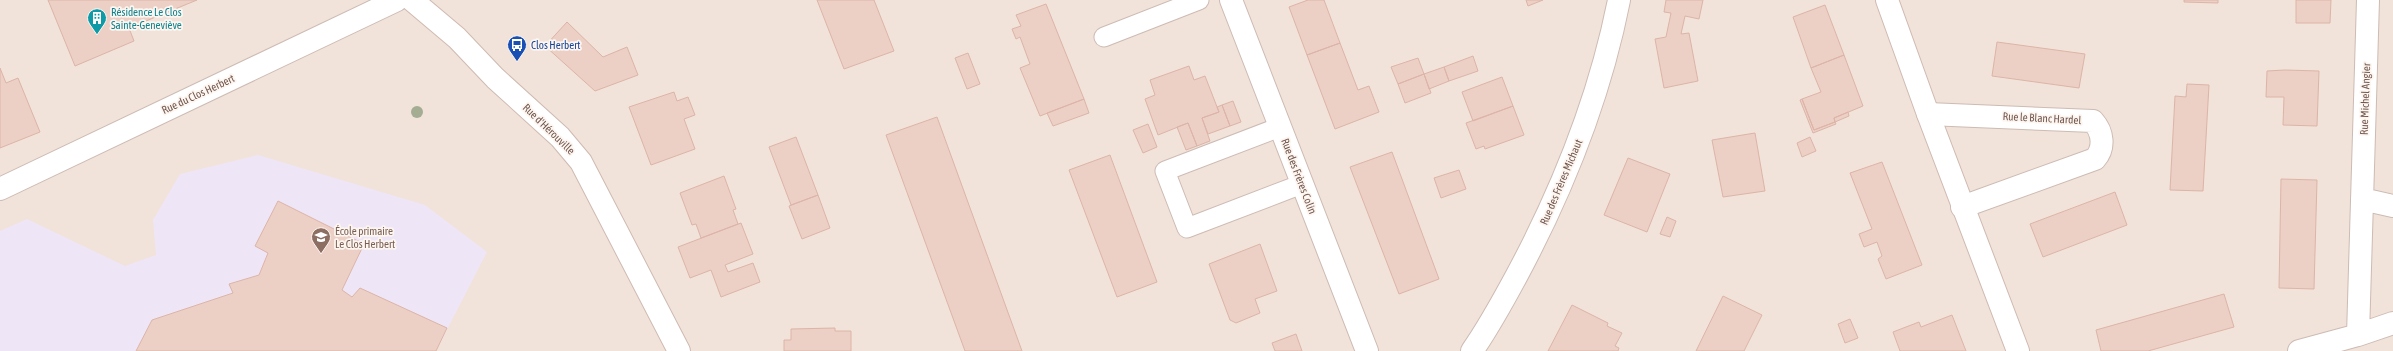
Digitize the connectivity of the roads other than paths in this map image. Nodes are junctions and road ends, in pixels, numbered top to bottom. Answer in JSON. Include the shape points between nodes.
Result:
{"nodes":[{"id":1,"x":397,"y":0,"type":"edge"},
{"id":2,"x":412,"y":0,"type":"edge"},
{"id":3,"x":1199,"y":0,"type":"edge"},
{"id":4,"x":1231,"y":0,"type":"edge"},
{"id":5,"x":1619,"y":0,"type":"edge"},
{"id":6,"x":1887,"y":0,"type":"edge"},
{"id":7,"x":2368,"y":0,"type":"edge"},
{"id":8,"x":1104,"y":37,"type":"dead end"},
{"id":9,"x":1928,"y":114,"type":"junction"},
{"id":10,"x":1280,"y":126,"type":"junction"},
{"id":11,"x":1302,"y":184,"type":"junction"},
{"id":12,"x":0,"y":190,"type":"edge"},
{"id":13,"x":2362,"y":199,"type":"junction"},
{"id":14,"x":2393,"y":206,"type":"edge"},
{"id":15,"x":1962,"y":207,"type":"junction"},
{"id":16,"x":2393,"y":323,"type":"edge"},
{"id":17,"x":2358,"y":335,"type":"junction"},
{"id":18,"x":679,"y":351,"type":"edge"},
{"id":19,"x":1367,"y":351,"type":"edge"},
{"id":20,"x":1472,"y":351,"type":"edge"},
{"id":21,"x":2018,"y":351,"type":"edge"},
{"id":22,"x":2299,"y":351,"type":"edge"}],
"edges":[{"from":1,"to":12,"type":"street","name":"Rue du Clos Herbert"},
{"from":2,"to":18,"type":"street","name":"Rue d'Hérouville","via":[[457,38],[495,78],[560,137],[581,162]]},
{"from":3,"to":8,"type":"lane"},
{"from":4,"to":10,"type":"street","name":"Rue des Frères Colin"},
{"from":5,"to":20,"type":"street","name":"Rue des Frères Michaut","via":[[1584,130],[1538,237],[1488,329]]},
{"from":6,"to":9,"type":"street"},
{"from":7,"to":13,"type":"street","name":"Rue Michel Angier"},
{"from":9,"to":15,"type":"street"},
{"from":9,"to":15,"type":"street","name":"Rue le Blanc Hardel","via":[[2093,121],[2100,132],[2102,146],[2095,160]]},
{"from":10,"to":11,"type":"street","name":"Rue des Frères Colin"},
{"from":10,"to":11,"type":"lane","via":[[1165,171],[1187,228]]},
{"from":11,"to":19,"type":"street","name":"Rue des Frères Colin"},
{"from":13,"to":14,"type":"street"},
{"from":13,"to":17,"type":"street","name":"Rue Michel Angier"},
{"from":15,"to":21,"type":"street"},
{"from":16,"to":17,"type":"street"},
{"from":17,"to":22,"type":"street"}]}
